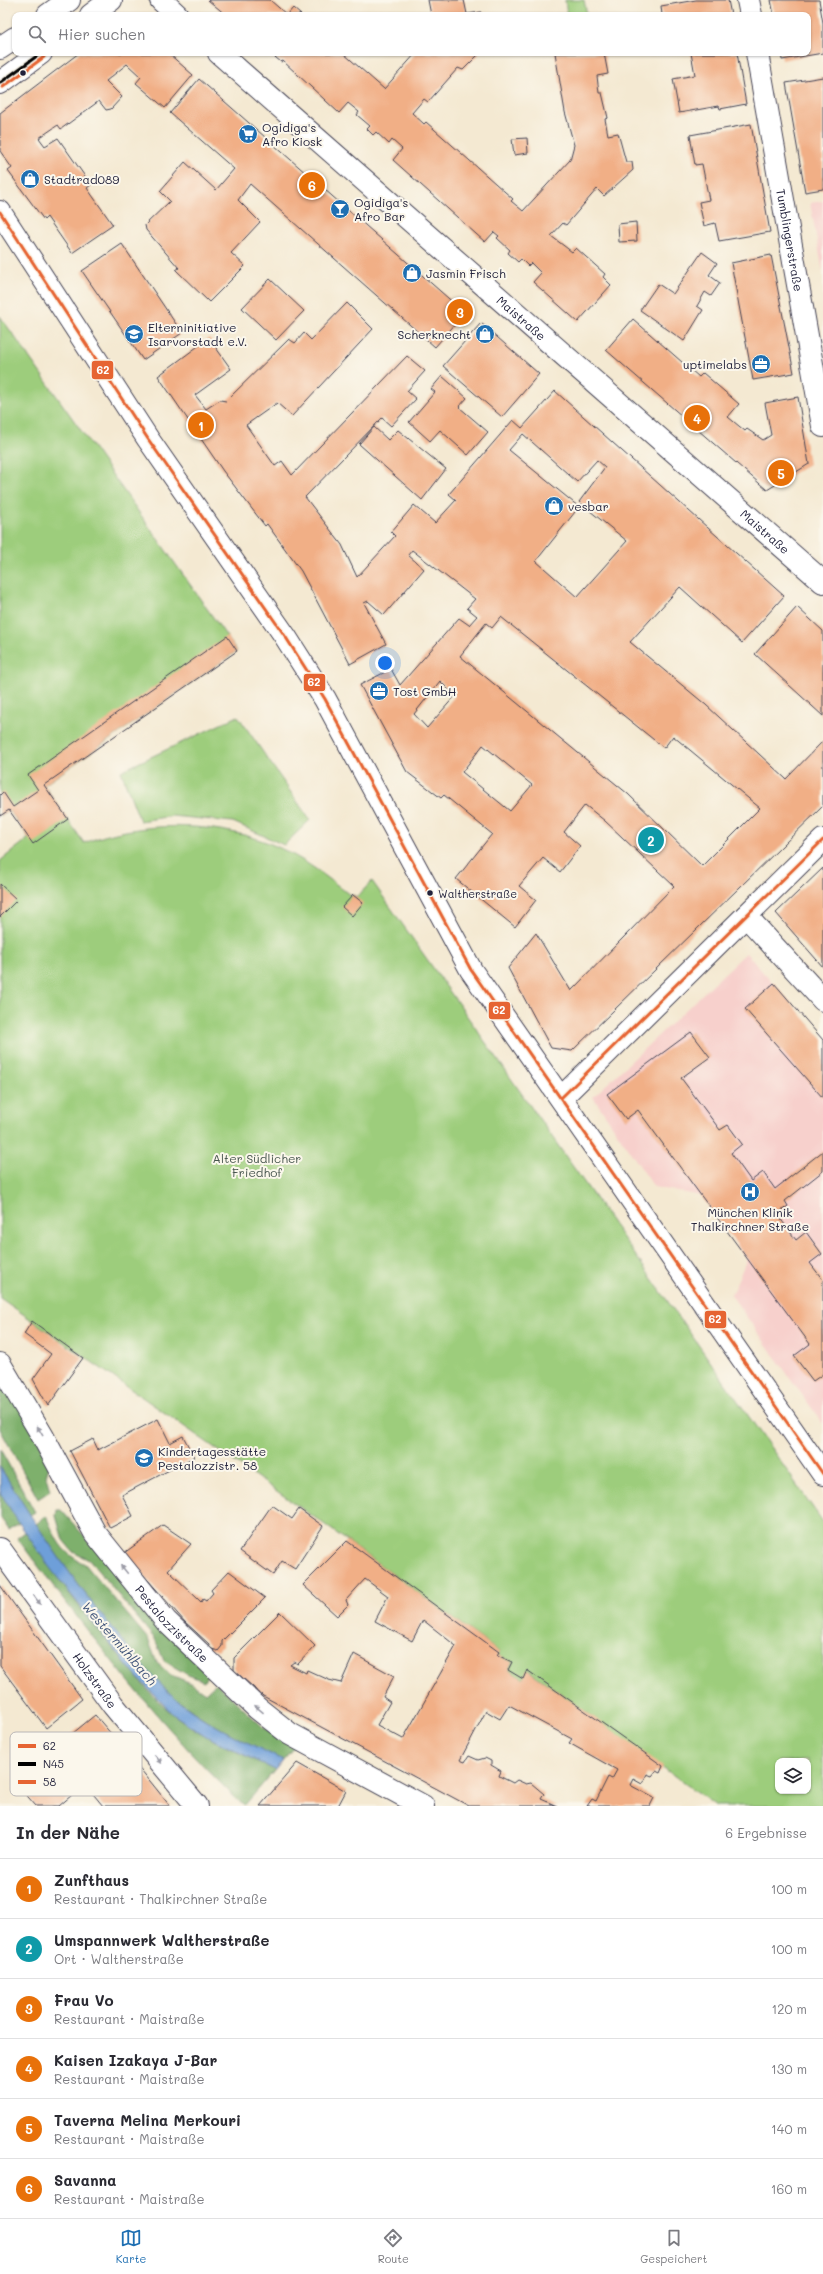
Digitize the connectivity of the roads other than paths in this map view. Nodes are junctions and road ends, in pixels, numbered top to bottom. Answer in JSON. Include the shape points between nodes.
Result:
{"nodes":[{"id":1,"x":69,"y":0,"type":"edge"},
{"id":2,"x":111,"y":0,"type":"edge"},
{"id":3,"x":161,"y":0,"type":"edge"},
{"id":4,"x":748,"y":0,"type":"edge"},
{"id":5,"x":52,"y":12,"type":"edge"},
{"id":6,"x":95,"y":12,"type":"edge"},
{"id":7,"x":174,"y":12,"type":"edge"},
{"id":8,"x":750,"y":12,"type":"edge"},
{"id":9,"x":12,"y":40,"type":"edge"},
{"id":10,"x":0,"y":48,"type":"edge"},
{"id":11,"x":37,"y":56,"type":"edge"},
{"id":12,"x":222,"y":56,"type":"edge"},
{"id":13,"x":758,"y":56,"type":"edge"},
{"id":14,"x":0,"y":83,"type":"edge"},
{"id":15,"x":0,"y":212,"type":"edge"},
{"id":16,"x":823,"y":426,"type":"edge"},
{"id":17,"x":823,"y":582,"type":"edge"},
{"id":18,"x":823,"y":840,"type":"edge"},
{"id":19,"x":746,"y":916,"type":"junction"},
{"id":20,"x":823,"y":1000,"type":"edge"},
{"id":21,"x":561,"y":1098,"type":"junction"},
{"id":22,"x":0,"y":1364,"type":"edge"},
{"id":23,"x":823,"y":1474,"type":"edge"},
{"id":24,"x":0,"y":1549,"type":"edge"},
{"id":25,"x":135,"y":1732,"type":"edge"},
{"id":26,"x":142,"y":1740,"type":"edge"},
{"id":27,"x":197,"y":1806,"type":"edge"},
{"id":28,"x":423,"y":1806,"type":"edge"}],
"edges":[{"from":1,"to":5,"type":"street"},
{"from":2,"to":6,"type":"street"},
{"from":3,"to":7,"type":"street"},
{"from":4,"to":8,"type":"street"},
{"from":9,"to":10,"type":"street"},
{"from":11,"to":14,"type":"street"},
{"from":12,"to":17,"type":"street","name":"Maistraße"},
{"from":13,"to":16,"type":"street","name":"Tumblingerstraße"},
{"from":15,"to":21,"type":"street","via":[[148,439],[278,624],[325,699],[471,970]]},
{"from":18,"to":19,"type":"street"},
{"from":19,"to":20,"type":"street"},
{"from":19,"to":21,"type":"street"},
{"from":21,"to":23,"type":"street"},
{"from":28,"to":22,"type":"street","name":"Pestalozzistraße","one_way":true,"via":[[290,1734],[257,1708],[166,1621],[95,1533]]},
{"from":24,"to":25,"type":"street","name":"Holzstraße","one_way":true},
{"from":26,"to":27,"type":"street","name":"Holzstraße","one_way":true}]}
